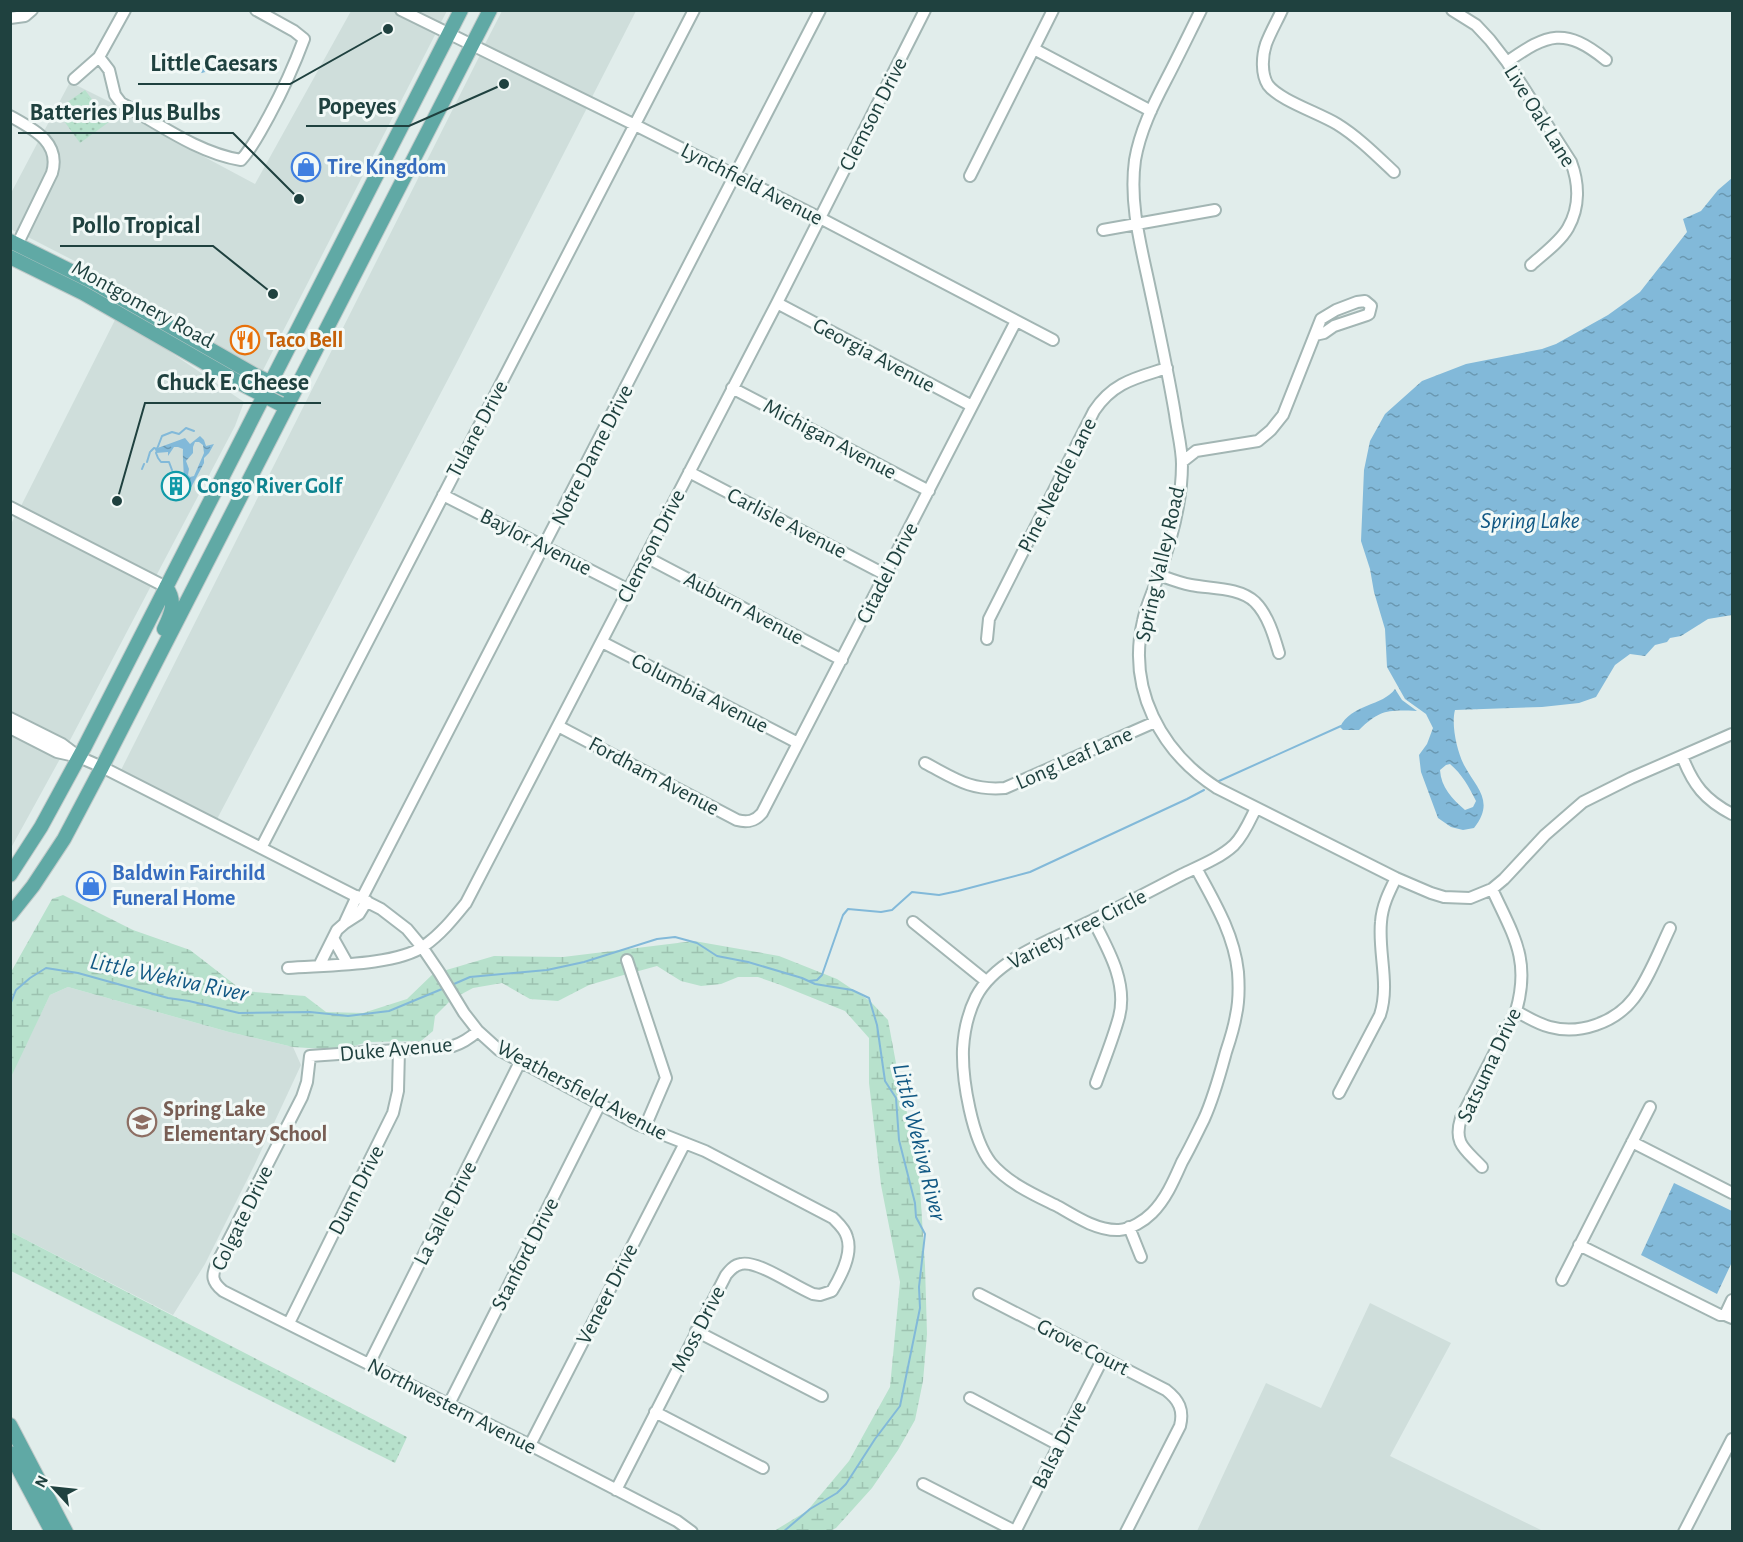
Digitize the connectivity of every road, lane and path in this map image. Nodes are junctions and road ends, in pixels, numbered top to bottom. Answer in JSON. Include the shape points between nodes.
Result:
{"nodes":[{"id":1,"x":32,"y":10,"type":"edge"},
{"id":2,"x":125,"y":10,"type":"edge"},
{"id":3,"x":256,"y":10,"type":"edge"},
{"id":4,"x":401,"y":10,"type":"edge"},
{"id":5,"x":461,"y":10,"type":"edge"},
{"id":6,"x":490,"y":10,"type":"edge"},
{"id":7,"x":694,"y":10,"type":"edge"},
{"id":8,"x":820,"y":10,"type":"edge"},
{"id":9,"x":925,"y":10,"type":"edge"},
{"id":10,"x":1053,"y":10,"type":"edge"},
{"id":11,"x":1201,"y":10,"type":"edge"},
{"id":12,"x":1282,"y":10,"type":"edge"},
{"id":13,"x":1452,"y":10,"type":"edge"},
{"id":14,"x":10,"y":18,"type":"edge"},
{"id":15,"x":448,"y":35,"type":"junction"},
{"id":16,"x":473,"y":45,"type":"junction"},
{"id":17,"x":1034,"y":49,"type":"junction"},
{"id":18,"x":99,"y":57,"type":"junction"},
{"id":19,"x":1606,"y":60,"type":"dead end"},
{"id":20,"x":1507,"y":62,"type":"junction"},
{"id":21,"x":74,"y":79,"type":"dead end"},
{"id":22,"x":1150,"y":111,"type":"junction"},
{"id":23,"x":10,"y":116,"type":"edge"},
{"id":24,"x":635,"y":125,"type":"junction"},
{"id":25,"x":1394,"y":172,"type":"dead end"},
{"id":26,"x":736,"y":176,"type":"junction"},
{"id":27,"x":970,"y":176,"type":"dead end"},
{"id":28,"x":1215,"y":210,"type":"dead end"},
{"id":29,"x":819,"y":218,"type":"junction"},
{"id":30,"x":1136,"y":223,"type":"junction"},
{"id":31,"x":1103,"y":230,"type":"dead end"},
{"id":32,"x":12,"y":247,"type":"edge"},
{"id":33,"x":1530,"y":265,"type":"dead end"},
{"id":34,"x":777,"y":303,"type":"junction"},
{"id":35,"x":1016,"y":321,"type":"junction"},
{"id":36,"x":1315,"y":335,"type":"junction"},
{"id":37,"x":1053,"y":340,"type":"dead end"},
{"id":38,"x":1167,"y":368,"type":"junction"},
{"id":39,"x":732,"y":388,"type":"junction"},
{"id":40,"x":268,"y":389,"type":"junction"},
{"id":41,"x":292,"y":393,"type":"junction"},
{"id":42,"x":972,"y":406,"type":"junction"},
{"id":43,"x":286,"y":407,"type":"junction"},
{"id":44,"x":1182,"y":462,"type":"junction"},
{"id":45,"x":688,"y":472,"type":"junction"},
{"id":46,"x":929,"y":491,"type":"junction"},
{"id":47,"x":443,"y":495,"type":"junction"},
{"id":48,"x":10,"y":507,"type":"edge"},
{"id":49,"x":545,"y":546,"type":"junction"},
{"id":50,"x":646,"y":556,"type":"junction"},
{"id":51,"x":886,"y":575,"type":"junction"},
{"id":52,"x":1159,"y":575,"type":"junction"},
{"id":53,"x":166,"y":587,"type":"junction"},
{"id":54,"x":628,"y":590,"type":"junction"},
{"id":55,"x":987,"y":639,"type":"dead end"},
{"id":56,"x":602,"y":642,"type":"junction"},
{"id":57,"x":162,"y":651,"type":"junction"},
{"id":58,"x":1279,"y":653,"type":"dead end"},
{"id":59,"x":842,"y":660,"type":"junction"},
{"id":60,"x":10,"y":718,"type":"edge"},
{"id":61,"x":1155,"y":722,"type":"junction"},
{"id":62,"x":558,"y":726,"type":"junction"},
{"id":63,"x":10,"y":728,"type":"edge"},
{"id":64,"x":1732,"y":735,"type":"edge"},
{"id":65,"x":798,"y":743,"type":"junction"},
{"id":66,"x":1682,"y":756,"type":"junction"},
{"id":67,"x":79,"y":757,"type":"junction"},
{"id":68,"x":925,"y":763,"type":"dead end"},
{"id":69,"x":102,"y":767,"type":"junction"},
{"id":70,"x":1256,"y":808,"type":"junction"},
{"id":71,"x":1732,"y":814,"type":"edge"},
{"id":72,"x":752,"y":821,"type":"joint"},
{"id":73,"x":261,"y":848,"type":"junction"},
{"id":74,"x":1196,"y":868,"type":"junction"},
{"id":75,"x":10,"y":875,"type":"edge"},
{"id":76,"x":1396,"y":878,"type":"junction"},
{"id":77,"x":1492,"y":889,"type":"junction"},
{"id":78,"x":362,"y":898,"type":"junction"},
{"id":79,"x":10,"y":915,"type":"edge"},
{"id":80,"x":1093,"y":920,"type":"junction"},
{"id":81,"x":913,"y":922,"type":"dead end"},
{"id":82,"x":1670,"y":928,"type":"dead end"},
{"id":83,"x":333,"y":938,"type":"junction"},
{"id":84,"x":422,"y":948,"type":"junction"},
{"id":85,"x":627,"y":960,"type":"dead end"},
{"id":86,"x":347,"y":963,"type":"junction"},
{"id":87,"x":319,"y":966,"type":"junction"},
{"id":88,"x":288,"y":968,"type":"dead end"},
{"id":89,"x":986,"y":981,"type":"junction"},
{"id":90,"x":1516,"y":1011,"type":"junction"},
{"id":91,"x":478,"y":1031,"type":"junction"},
{"id":92,"x":399,"y":1050,"type":"junction"},
{"id":93,"x":310,"y":1056,"type":"joint"},
{"id":94,"x":520,"y":1062,"type":"junction"},
{"id":95,"x":1096,"y":1083,"type":"dead end"},
{"id":96,"x":1339,"y":1093,"type":"dead end"},
{"id":97,"x":600,"y":1104,"type":"junction"},
{"id":98,"x":1650,"y":1107,"type":"dead end"},
{"id":99,"x":645,"y":1127,"type":"junction"},
{"id":100,"x":1632,"y":1142,"type":"junction"},
{"id":101,"x":685,"y":1143,"type":"junction"},
{"id":102,"x":1482,"y":1167,"type":"dead end"},
{"id":103,"x":1732,"y":1193,"type":"edge"},
{"id":104,"x":1129,"y":1227,"type":"junction"},
{"id":105,"x":1580,"y":1245,"type":"junction"},
{"id":106,"x":1141,"y":1257,"type":"dead end"},
{"id":107,"x":213,"y":1279,"type":"joint"},
{"id":108,"x":1562,"y":1280,"type":"dead end"},
{"id":109,"x":832,"y":1290,"type":"joint"},
{"id":110,"x":979,"y":1294,"type":"dead end"},
{"id":111,"x":1732,"y":1300,"type":"edge"},
{"id":112,"x":1729,"y":1317,"type":"edge"},
{"id":113,"x":289,"y":1323,"type":"junction"},
{"id":114,"x":696,"y":1331,"type":"junction"},
{"id":115,"x":1103,"y":1358,"type":"junction"},
{"id":116,"x":369,"y":1364,"type":"junction"},
{"id":117,"x":822,"y":1396,"type":"dead end"},
{"id":118,"x":970,"y":1398,"type":"dead end"},
{"id":119,"x":449,"y":1404,"type":"junction"},
{"id":120,"x":655,"y":1412,"type":"junction"},
{"id":121,"x":10,"y":1425,"type":"edge"},
{"id":122,"x":1732,"y":1438,"type":"edge"},
{"id":123,"x":530,"y":1445,"type":"junction"},
{"id":124,"x":1059,"y":1445,"type":"junction"},
{"id":125,"x":10,"y":1453,"type":"edge"},
{"id":126,"x":763,"y":1468,"type":"dead end"},
{"id":127,"x":923,"y":1484,"type":"dead end"},
{"id":128,"x":616,"y":1490,"type":"junction"},
{"id":129,"x":1015,"y":1531,"type":"edge"},
{"id":130,"x":52,"y":1532,"type":"edge"},
{"id":131,"x":66,"y":1532,"type":"edge"},
{"id":132,"x":692,"y":1532,"type":"edge"},
{"id":133,"x":1126,"y":1532,"type":"edge"},
{"id":134,"x":1684,"y":1532,"type":"edge"}],
"edges":[{"from":1,"to":14,"type":"street","via":[[25,16]]},
{"from":2,"to":18,"type":"street"},
{"from":3,"to":18,"type":"street","via":[[304,39],[275,104],[241,160],[224,157],[189,141],[121,103],[109,70]]},
{"from":4,"to":15,"type":"street","name":"Lynchfield Avenue"},
{"from":5,"to":15,"type":"main road"},
{"from":6,"to":16,"type":"main road"},
{"from":7,"to":24,"type":"street","name":"Tulane Drive"},
{"from":8,"to":26,"type":"street","name":"Notre Dame Drive"},
{"from":9,"to":29,"type":"street","name":"Clemson Drive"},
{"from":10,"to":17,"type":"street"},
{"from":11,"to":22,"type":"street","name":"Spring Valley Road"},
{"from":12,"to":25,"type":"street","via":[[1263,58],[1268,84],[1278,94],[1359,140]]},
{"from":13,"to":20,"type":"street","name":"Live Oak Lane","via":[[1476,25]]},
{"from":15,"to":16,"type":"street","name":"Lynchfield Avenue"},
{"from":15,"to":40,"type":"main road"},
{"from":16,"to":24,"type":"street","name":"Lynchfield Avenue"},
{"from":16,"to":41,"type":"main road"},
{"from":17,"to":22,"type":"street"},
{"from":17,"to":27,"type":"street"},
{"from":18,"to":21,"type":"street"},
{"from":19,"to":20,"type":"street","via":[[1590,47],[1562,37],[1527,48]]},
{"from":20,"to":33,"type":"street","name":"Live Oak Lane","via":[[1571,162],[1577,178],[1578,196],[1568,228]]},
{"from":22,"to":30,"type":"street","name":"Spring Valley Road","via":[[1135,158],[1132,198]]},
{"from":23,"to":32,"type":"street","via":[[47,142],[55,164]]},
{"from":24,"to":26,"type":"street","name":"Lynchfield Avenue"},
{"from":24,"to":47,"type":"street","name":"Tulane Drive"},
{"from":26,"to":29,"type":"street","name":"Lynchfield Avenue"},
{"from":26,"to":49,"type":"street","name":"Notre Dame Drive"},
{"from":28,"to":30,"type":"street"},
{"from":29,"to":34,"type":"street","name":"Clemson Drive"},
{"from":29,"to":35,"type":"street","name":"Lynchfield Avenue"},
{"from":30,"to":31,"type":"street"},
{"from":30,"to":38,"type":"street","name":"Spring Valley Road"},
{"from":32,"to":40,"type":"main road","name":"Montgomery Road","via":[[92,281]]},
{"from":34,"to":39,"type":"street","name":"Clemson Drive"},
{"from":34,"to":42,"type":"street","name":"Georgia Avenue"},
{"from":35,"to":37,"type":"street","name":"Lynchfield Avenue"},
{"from":35,"to":42,"type":"street","name":"Citadel Drive"},
{"from":36,"to":36,"type":"street","via":[[1367,315],[1371,306],[1365,301],[1336,310],[1321,319]]},
{"from":36,"to":44,"type":"street","via":[[1283,415],[1271,430],[1258,441],[1196,451]]},
{"from":38,"to":44,"type":"street","name":"Spring Valley Road"},
{"from":38,"to":55,"type":"street","name":"Pine Needle Lane","via":[[1127,382],[1103,397],[989,619]]},
{"from":39,"to":45,"type":"street","name":"Clemson Drive"},
{"from":39,"to":46,"type":"street","name":"Michigan Avenue"},
{"from":40,"to":41,"type":"main road","name":"Montgomery Road"},
{"from":40,"to":43,"type":"main road","name":"Montgomery Road"},
{"from":40,"to":53,"type":"main road"},
{"from":41,"to":43,"type":"main road"},
{"from":42,"to":46,"type":"street","name":"Citadel Drive"},
{"from":43,"to":57,"type":"main road"},
{"from":44,"to":52,"type":"street","name":"Spring Valley Road","via":[[1178,507]]},
{"from":45,"to":50,"type":"street","name":"Clemson Drive"},
{"from":45,"to":51,"type":"street","name":"Carlisle Avenue"},
{"from":46,"to":51,"type":"street","name":"Citadel Drive"},
{"from":47,"to":49,"type":"street","name":"Baylor Avenue"},
{"from":47,"to":73,"type":"street","name":"Tulane Drive"},
{"from":48,"to":53,"type":"street"},
{"from":49,"to":54,"type":"street","name":"Baylor Avenue"},
{"from":49,"to":78,"type":"street","name":"Notre Dame Drive"},
{"from":50,"to":54,"type":"street","name":"Clemson Drive"},
{"from":50,"to":59,"type":"street","name":"Auburn Avenue"},
{"from":51,"to":59,"type":"street","name":"Citadel Drive"},
{"from":52,"to":58,"type":"street","via":[[1232,592],[1255,602],[1272,629]]},
{"from":52,"to":61,"type":"street","name":"Spring Valley Road","via":[[1140,640],[1141,679]]},
{"from":53,"to":57,"type":"main road","via":[[173,600],[160,638]]},
{"from":53,"to":67,"type":"main road"},
{"from":54,"to":56,"type":"street","name":"Clemson Drive"},
{"from":56,"to":62,"type":"street","name":"Clemson Drive"},
{"from":56,"to":65,"type":"street","name":"Columbia Avenue"},
{"from":57,"to":69,"type":"main road"},
{"from":59,"to":65,"type":"street","name":"Citadel Drive"},
{"from":60,"to":67,"type":"street","name":"Weathersfield Avenue"},
{"from":61,"to":68,"type":"street","name":"Long Leaf Lane","via":[[1005,788],[968,785]]},
{"from":61,"to":70,"type":"street","name":"Spring Valley Road","via":[[1166,741],[1200,777]]},
{"from":62,"to":72,"type":"street","name":"Fordham Avenue","via":[[737,820]]},
{"from":62,"to":84,"type":"street","name":"Clemson Drive","via":[[466,903]]},
{"from":63,"to":67,"type":"street","name":"Weathersfield Avenue","via":[[57,752]]},
{"from":64,"to":66,"type":"street","name":"Spring Valley Road"},
{"from":65,"to":72,"type":"street","name":"Citadel Drive","via":[[762,813]]},
{"from":66,"to":71,"type":"street","via":[[1695,785]]},
{"from":66,"to":77,"type":"street","name":"Spring Valley Road","via":[[1583,802]]},
{"from":67,"to":69,"type":"street","name":"Weathersfield Avenue"},
{"from":67,"to":75,"type":"main road"},
{"from":69,"to":73,"type":"street","name":"Weathersfield Avenue"},
{"from":69,"to":79,"type":"main road","via":[[64,839]]},
{"from":70,"to":74,"type":"street","name":"Variety Tree Circle","via":[[1234,844]]},
{"from":70,"to":76,"type":"street","name":"Spring Valley Road"},
{"from":73,"to":78,"type":"street","name":"Weathersfield Avenue"},
{"from":74,"to":80,"type":"street","name":"Variety Tree Circle"},
{"from":74,"to":104,"type":"street","via":[[1233,946],[1238,975],[1236,1017],[1208,1108],[1167,1193],[1152,1213]]},
{"from":76,"to":77,"type":"street","name":"Spring Valley Road","via":[[1444,897],[1470,898]]},
{"from":76,"to":96,"type":"street","via":[[1381,920],[1384,1002]]},
{"from":77,"to":90,"type":"street","name":"Satsuma Drive","via":[[1521,959],[1522,984]]},
{"from":78,"to":83,"type":"street","name":"Notre Dame Drive"},
{"from":78,"to":84,"type":"street","name":"Weathersfield Avenue","via":[[394,918]]},
{"from":80,"to":89,"type":"street","name":"Variety Tree Circle","via":[[1004,965]]},
{"from":80,"to":95,"type":"street","via":[[1113,959],[1121,997],[1120,1015]]},
{"from":81,"to":89,"type":"street"},
{"from":82,"to":90,"type":"street","via":[[1633,999],[1596,1025],[1582,1029],[1552,1028]]},
{"from":83,"to":86,"type":"street"},
{"from":83,"to":87,"type":"street","name":"Notre Dame Drive"},
{"from":84,"to":86,"type":"street","name":"Clemson Drive","via":[[384,960]]},
{"from":84,"to":91,"type":"street","name":"Weathersfield Avenue"},
{"from":85,"to":99,"type":"street","via":[[666,1078]]},
{"from":86,"to":87,"type":"street","name":"Clemson Drive"},
{"from":87,"to":88,"type":"street","name":"Clemson Drive"},
{"from":89,"to":104,"type":"street","name":"Variety Tree Circle","via":[[969,1012],[963,1050],[967,1095],[983,1150],[1020,1187],[1085,1222],[1119,1230]]},
{"from":90,"to":102,"type":"street","name":"Satsuma Drive","via":[[1458,1127],[1461,1144]]},
{"from":91,"to":92,"type":"street","name":"Duke Avenue","via":[[460,1044]]},
{"from":91,"to":94,"type":"street","name":"Weathersfield Avenue"},
{"from":92,"to":93,"type":"street","name":"Duke Avenue"},
{"from":92,"to":113,"type":"street","name":"Dunn Drive","via":[[393,1113]]},
{"from":93,"to":107,"type":"street","name":"Colgate Drive","via":[[302,1097],[213,1271]]},
{"from":94,"to":97,"type":"street","name":"Weathersfield Avenue"},
{"from":94,"to":116,"type":"street","name":"La Salle Drive"},
{"from":97,"to":99,"type":"street","name":"Weathersfield Avenue"},
{"from":97,"to":119,"type":"street","name":"Stanford Drive"},
{"from":98,"to":100,"type":"street"},
{"from":99,"to":101,"type":"street","name":"Weathersfield Avenue"},
{"from":100,"to":103,"type":"street"},
{"from":100,"to":105,"type":"street"},
{"from":101,"to":109,"type":"street","name":"Weathersfield Avenue","via":[[832,1218],[842,1227],[848,1250]]},
{"from":101,"to":123,"type":"street","name":"Veneer Drive"},
{"from":104,"to":106,"type":"street"},
{"from":105,"to":108,"type":"street"},
{"from":105,"to":112,"type":"street"},
{"from":107,"to":113,"type":"street","name":"Northwestern Avenue","via":[[223,1291]]},
{"from":109,"to":114,"type":"street","name":"Moss Drive","via":[[813,1294],[761,1267],[740,1264],[726,1275]]},
{"from":110,"to":115,"type":"street","name":"Grove Court"},
{"from":111,"to":112,"type":"street"},
{"from":113,"to":116,"type":"street","name":"Northwestern Avenue"},
{"from":114,"to":117,"type":"street"},
{"from":114,"to":120,"type":"street","name":"Moss Drive"},
{"from":115,"to":124,"type":"street","name":"Balsa Drive"},
{"from":115,"to":133,"type":"street","name":"Grove Court","via":[[1166,1390],[1181,1408],[1180,1426]]},
{"from":116,"to":119,"type":"street","name":"Northwestern Avenue"},
{"from":118,"to":124,"type":"street"},
{"from":119,"to":123,"type":"street","name":"Northwestern Avenue"},
{"from":120,"to":126,"type":"street"},
{"from":120,"to":128,"type":"street","name":"Moss Drive"},
{"from":121,"to":131,"type":"main road"},
{"from":122,"to":134,"type":"street"},
{"from":123,"to":128,"type":"street","name":"Northwestern Avenue"},
{"from":124,"to":129,"type":"street","name":"Balsa Drive"},
{"from":125,"to":130,"type":"main road"},
{"from":127,"to":129,"type":"street"},
{"from":128,"to":132,"type":"street","name":"Northwestern Avenue"}]}
